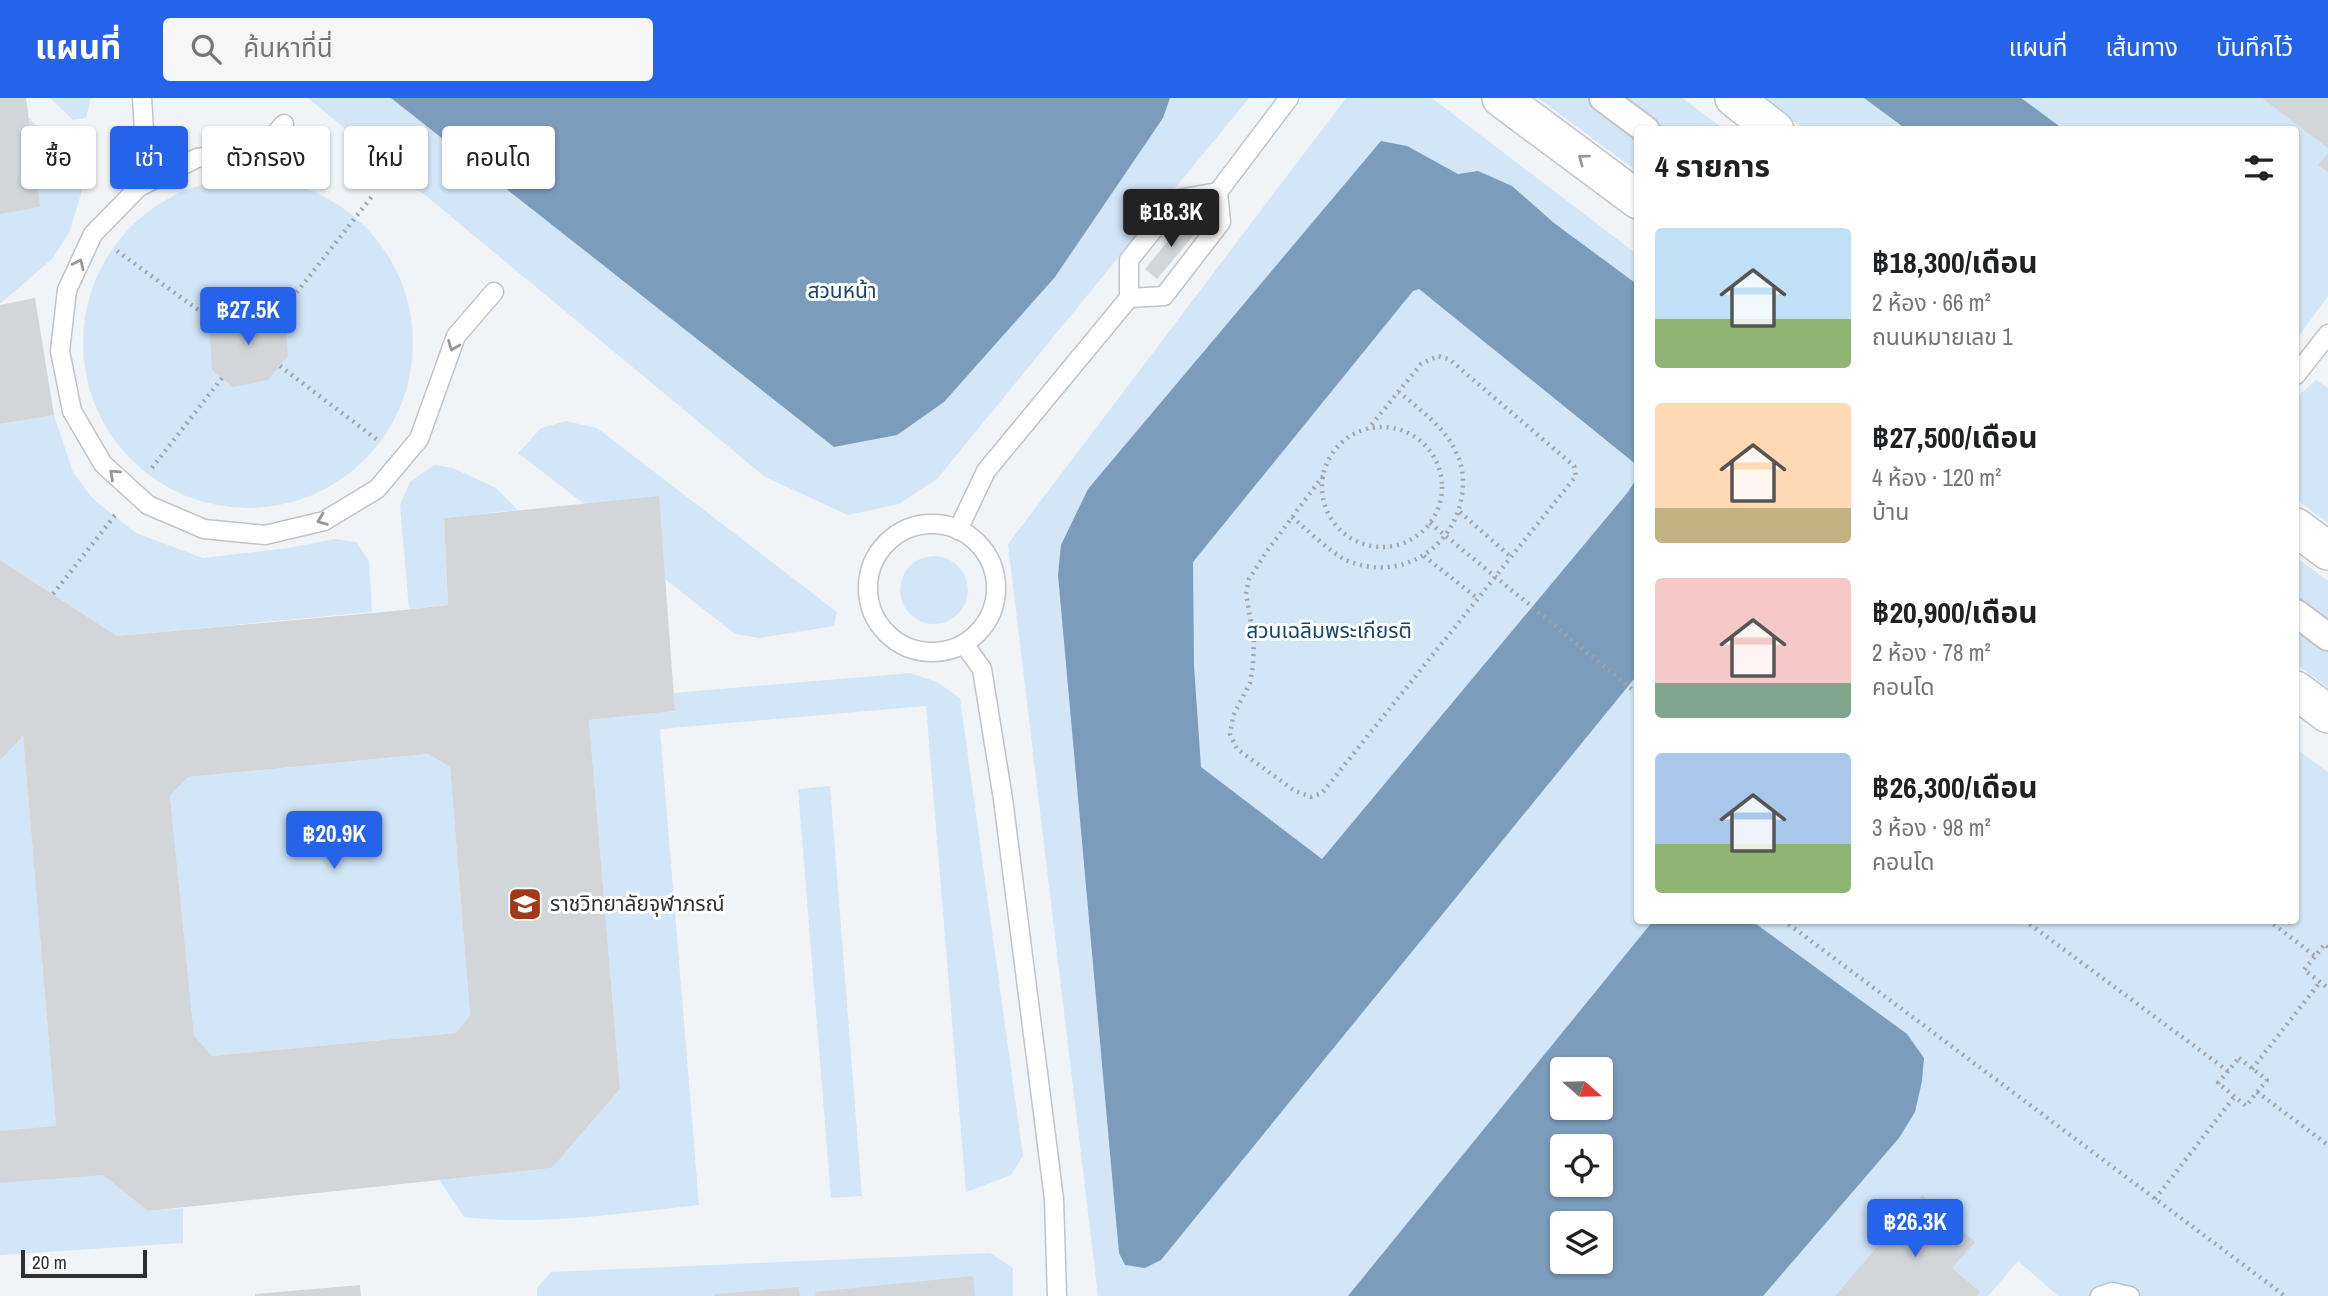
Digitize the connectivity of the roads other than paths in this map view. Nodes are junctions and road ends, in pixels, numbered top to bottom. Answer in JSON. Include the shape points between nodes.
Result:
{"nodes":[{"id":1,"x":142,"y":98,"type":"edge"},
{"id":2,"x":1289,"y":98,"type":"edge"},
{"id":3,"x":1502,"y":98,"type":"edge"},
{"id":4,"x":1603,"y":98,"type":"edge"},
{"id":5,"x":1734,"y":98,"type":"edge"},
{"id":6,"x":284,"y":124,"type":"dead end"},
{"id":7,"x":144,"y":126,"type":"edge"},
{"id":8,"x":1641,"y":126,"type":"edge"},
{"id":9,"x":1770,"y":126,"type":"edge"},
{"id":10,"x":188,"y":162,"type":"edge"},
{"id":11,"x":137,"y":189,"type":"edge"},
{"id":12,"x":1218,"y":192,"type":"junction"},
{"id":13,"x":1634,"y":197,"type":"edge"},
{"id":14,"x":494,"y":292,"type":"dead end"},
{"id":15,"x":1129,"y":299,"type":"junction"},
{"id":16,"x":2328,"y":334,"type":"edge"},
{"id":17,"x":2299,"y":371,"type":"edge"},
{"id":18,"x":2299,"y":529,"type":"edge"},
{"id":19,"x":958,"y":530,"type":"junction"},
{"id":20,"x":2328,"y":551,"type":"edge"},
{"id":21,"x":2299,"y":615,"type":"edge"},
{"id":22,"x":2328,"y":637,"type":"edge"},
{"id":23,"x":964,"y":644,"type":"junction"},
{"id":24,"x":2299,"y":692,"type":"edge"},
{"id":25,"x":2328,"y":713,"type":"edge"},
{"id":26,"x":1057,"y":1296,"type":"edge"},
{"id":27,"x":2100,"y":1296,"type":"edge"},
{"id":28,"x":2130,"y":1296,"type":"edge"}],
"edges":[{"from":1,"to":7,"type":"lane"},
{"from":2,"to":12,"type":"lane"},
{"from":13,"to":3,"type":"street","one_way":true},
{"from":4,"to":8,"type":"street"},
{"from":5,"to":9,"type":"street"},
{"from":6,"to":10,"type":"lane","via":[[262,149]]},
{"from":14,"to":11,"type":"lane","one_way":true,"via":[[456,336],[419,439],[377,489],[324,521],[265,535],[204,529],[148,505],[103,464],[72,411],[62,363],[67,290],[93,234]]},
{"from":12,"to":15,"type":"lane","via":[[1178,199],[1129,260]]},
{"from":12,"to":15,"type":"lane","via":[[1221,222],[1164,296]]},
{"from":15,"to":19,"type":"lane","via":[[986,471]]},
{"from":16,"to":17,"type":"lane"},
{"from":18,"to":20,"type":"street"},
{"from":19,"to":23,"type":"lane","via":[[984,550],[997,590],[992,612],[981,630]]},
{"from":19,"to":23,"type":"lane","via":[[927,523],[906,528],[889,540],[875,556],[868,598],[887,634],[904,647],[924,653],[945,652]]},
{"from":21,"to":22,"type":"street"},
{"from":23,"to":26,"type":"lane","via":[[982,669],[1003,799],[1054,1199]]},
{"from":24,"to":25,"type":"street"},
{"from":27,"to":28,"type":"lane","via":[[2112,1292]]}]}
